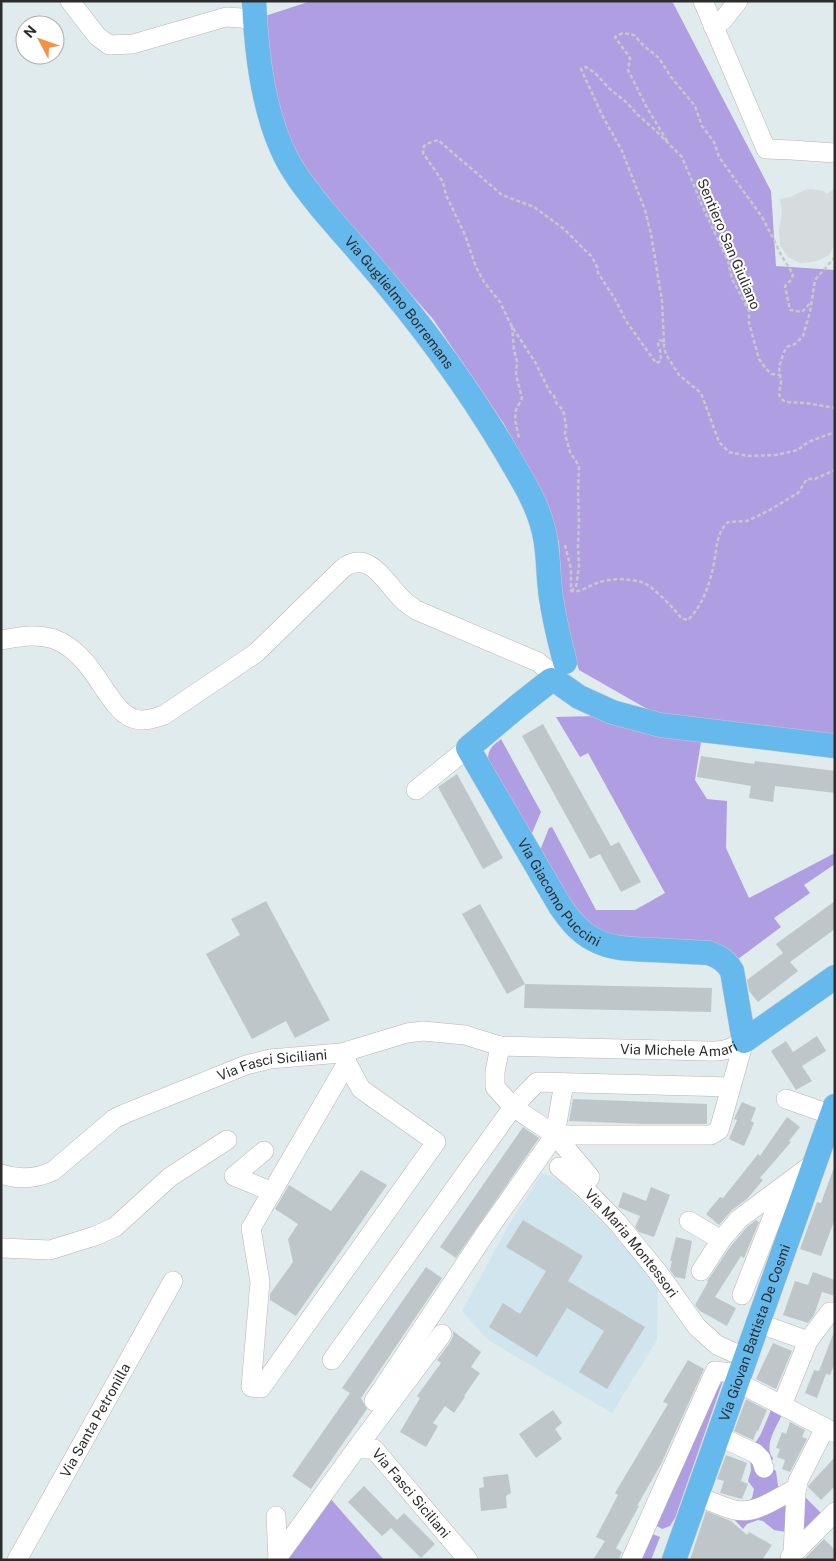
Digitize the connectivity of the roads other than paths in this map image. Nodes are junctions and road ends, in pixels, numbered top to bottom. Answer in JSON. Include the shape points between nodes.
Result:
{"nodes":[{"id":1,"x":70,"y":1,"type":"edge"},
{"id":2,"x":703,"y":1,"type":"edge"},
{"id":3,"x":738,"y":1,"type":"edge"},
{"id":4,"x":255,"y":11,"type":"edge"},
{"id":5,"x":713,"y":26,"type":"junction"},
{"id":6,"x":835,"y":154,"type":"edge"},
{"id":7,"x":1,"y":640,"type":"edge"},
{"id":8,"x":558,"y":673,"type":"junction"},
{"id":9,"x":835,"y":746,"type":"edge"},
{"id":10,"x":468,"y":748,"type":"junction"},
{"id":11,"x":416,"y":790,"type":"dead end"},
{"id":12,"x":833,"y":981,"type":"edge"},
{"id":13,"x":744,"y":1041,"type":"junction"},
{"id":14,"x":500,"y":1046,"type":"junction"},
{"id":15,"x":346,"y":1057,"type":"junction"},
{"id":16,"x":564,"y":1083,"type":"junction"},
{"id":17,"x":731,"y":1087,"type":"junction"},
{"id":18,"x":786,"y":1099,"type":"dead end"},
{"id":19,"x":513,"y":1107,"type":"junction"},
{"id":20,"x":833,"y":1110,"type":"edge"},
{"id":21,"x":555,"y":1135,"type":"junction"},
{"id":22,"x":227,"y":1140,"type":"dead end"},
{"id":23,"x":264,"y":1151,"type":"dead end"},
{"id":24,"x":814,"y":1163,"type":"junction"},
{"id":25,"x":560,"y":1167,"type":"dead end"},
{"id":26,"x":1,"y":1174,"type":"edge"},
{"id":27,"x":785,"y":1185,"type":"junction"},
{"id":28,"x":583,"y":1188,"type":"junction"},
{"id":29,"x":272,"y":1192,"type":"junction"},
{"id":30,"x":689,"y":1221,"type":"dead end"},
{"id":31,"x":720,"y":1240,"type":"junction"},
{"id":32,"x":1,"y":1248,"type":"edge"},
{"id":33,"x":701,"y":1271,"type":"dead end"},
{"id":34,"x":173,"y":1281,"type":"dead end"},
{"id":35,"x":742,"y":1295,"type":"dead end"},
{"id":36,"x":835,"y":1312,"type":"edge"},
{"id":37,"x":758,"y":1323,"type":"junction"},
{"id":38,"x":442,"y":1334,"type":"dead end"},
{"id":39,"x":808,"y":1341,"type":"junction"},
{"id":40,"x":332,"y":1360,"type":"dead end"},
{"id":41,"x":741,"y":1372,"type":"junction"},
{"id":42,"x":374,"y":1401,"type":"dead end"},
{"id":43,"x":782,"y":1405,"type":"junction"},
{"id":44,"x":830,"y":1431,"type":"edge"},
{"id":45,"x":718,"y":1436,"type":"junction"},
{"id":46,"x":356,"y":1449,"type":"junction"},
{"id":47,"x":764,"y":1468,"type":"dead end"},
{"id":48,"x":797,"y":1488,"type":"junction"},
{"id":49,"x":697,"y":1496,"type":"junction"},
{"id":50,"x":835,"y":1512,"type":"edge"},
{"id":51,"x":276,"y":1516,"type":"dead end"},
{"id":52,"x":790,"y":1557,"type":"edge"},
{"id":53,"x":278,"y":1558,"type":"edge"},
{"id":54,"x":17,"y":1560,"type":"edge"},
{"id":55,"x":468,"y":1560,"type":"edge"},
{"id":56,"x":631,"y":1560,"type":"edge"},
{"id":57,"x":674,"y":1560,"type":"edge"}],
"edges":[{"from":1,"to":4,"type":"street","via":[[97,36],[109,45],[133,44],[226,17],[241,18]]},
{"from":2,"to":5,"type":"street"},
{"from":3,"to":5,"type":"street","via":[[723,20]]},
{"from":4,"to":8,"type":"main road","name":"Via Guglielmo Borremans","via":[[259,60],[273,126],[291,166],[301,183],[433,341],[459,377],[521,477],[540,518],[561,597],[546,622]]},
{"from":5,"to":6,"type":"street","via":[[766,149]]},
{"from":7,"to":8,"type":"street","via":[[43,636],[66,644],[86,663],[120,710],[135,719],[154,719],[256,653],[342,569],[353,562],[364,562],[375,568],[416,610],[531,658]]},
{"from":8,"to":9,"type":"main road","via":[[660,725]]},
{"from":8,"to":10,"type":"main road"},
{"from":10,"to":11,"type":"street"},
{"from":10,"to":13,"type":"main road","name":"Via Giacomo Puccini","via":[[568,918],[593,939],[610,946],[718,956],[732,971]]},
{"from":12,"to":13,"type":"main road","name":"Via Michele Amari"},
{"from":13,"to":14,"type":"street","name":"Via Michele Amari","via":[[720,1052]]},
{"from":13,"to":17,"type":"street"},
{"from":14,"to":15,"type":"street","name":"Via Fasci Siciliani","via":[[465,1035],[423,1031],[407,1033]]},
{"from":14,"to":19,"type":"street","via":[[495,1086]]},
{"from":15,"to":26,"type":"street","name":"Via Fasci Siciliani","via":[[270,1059],[246,1065],[119,1117],[53,1171],[33,1178],[12,1178]]},
{"from":15,"to":29,"type":"street"},
{"from":15,"to":29,"type":"street","via":[[361,1089],[436,1142],[261,1388],[250,1387],[260,1282],[251,1228]]},
{"from":16,"to":17,"type":"street"},
{"from":16,"to":19,"type":"street","via":[[537,1082]]},
{"from":16,"to":21,"type":"street"},
{"from":17,"to":21,"type":"street","via":[[719,1130],[711,1135]]},
{"from":18,"to":20,"type":"street"},
{"from":19,"to":21,"type":"street"},
{"from":19,"to":40,"type":"street"},
{"from":20,"to":24,"type":"main road","name":"Via Giovan Battista De Cosmi"},
{"from":21,"to":28,"type":"street","name":"Via Maria Montessori","via":[[590,1177]]},
{"from":21,"to":42,"type":"street"},
{"from":22,"to":32,"type":"street","via":[[170,1177],[115,1227],[50,1250]]},
{"from":23,"to":29,"type":"street","via":[[234,1176]]},
{"from":24,"to":27,"type":"street"},
{"from":24,"to":37,"type":"main road","name":"Via Giovan Battista De Cosmi"},
{"from":25,"to":28,"type":"street"},
{"from":27,"to":31,"type":"street","via":[[739,1219]]},
{"from":27,"to":35,"type":"street"},
{"from":28,"to":41,"type":"street","name":"Via Maria Montessori","via":[[618,1223],[697,1327]]},
{"from":30,"to":31,"type":"street"},
{"from":31,"to":33,"type":"street"},
{"from":34,"to":54,"type":"street","name":"Via Santa Petronilla"},
{"from":36,"to":39,"type":"street","via":[[830,1312]]},
{"from":37,"to":39,"type":"street"},
{"from":37,"to":41,"type":"main road","name":"Via Giovan Battista De Cosmi"},
{"from":38,"to":46,"type":"street"},
{"from":39,"to":43,"type":"street"},
{"from":41,"to":43,"type":"street","name":"Via Maria Montessori"},
{"from":41,"to":45,"type":"main road","name":"Via Giovan Battista De Cosmi"},
{"from":41,"to":56,"type":"street","via":[[716,1372]]},
{"from":43,"to":44,"type":"street","name":"Via Maria Montessori"},
{"from":44,"to":48,"type":"street"},
{"from":45,"to":47,"type":"street","via":[[755,1453]]},
{"from":45,"to":49,"type":"main road","name":"Via Giovan Battista De Cosmi"},
{"from":46,"to":53,"type":"street","name":"Via Fasci Siciliani"},
{"from":46,"to":55,"type":"street","name":"Via Fasci Siciliani","via":[[374,1449]]},
{"from":48,"to":49,"type":"street","via":[[749,1511],[735,1510]]},
{"from":48,"to":52,"type":"street"},
{"from":49,"to":57,"type":"main road","name":"Via Giovan Battista De Cosmi"},
{"from":50,"to":52,"type":"street"},
{"from":51,"to":53,"type":"street"}]}
